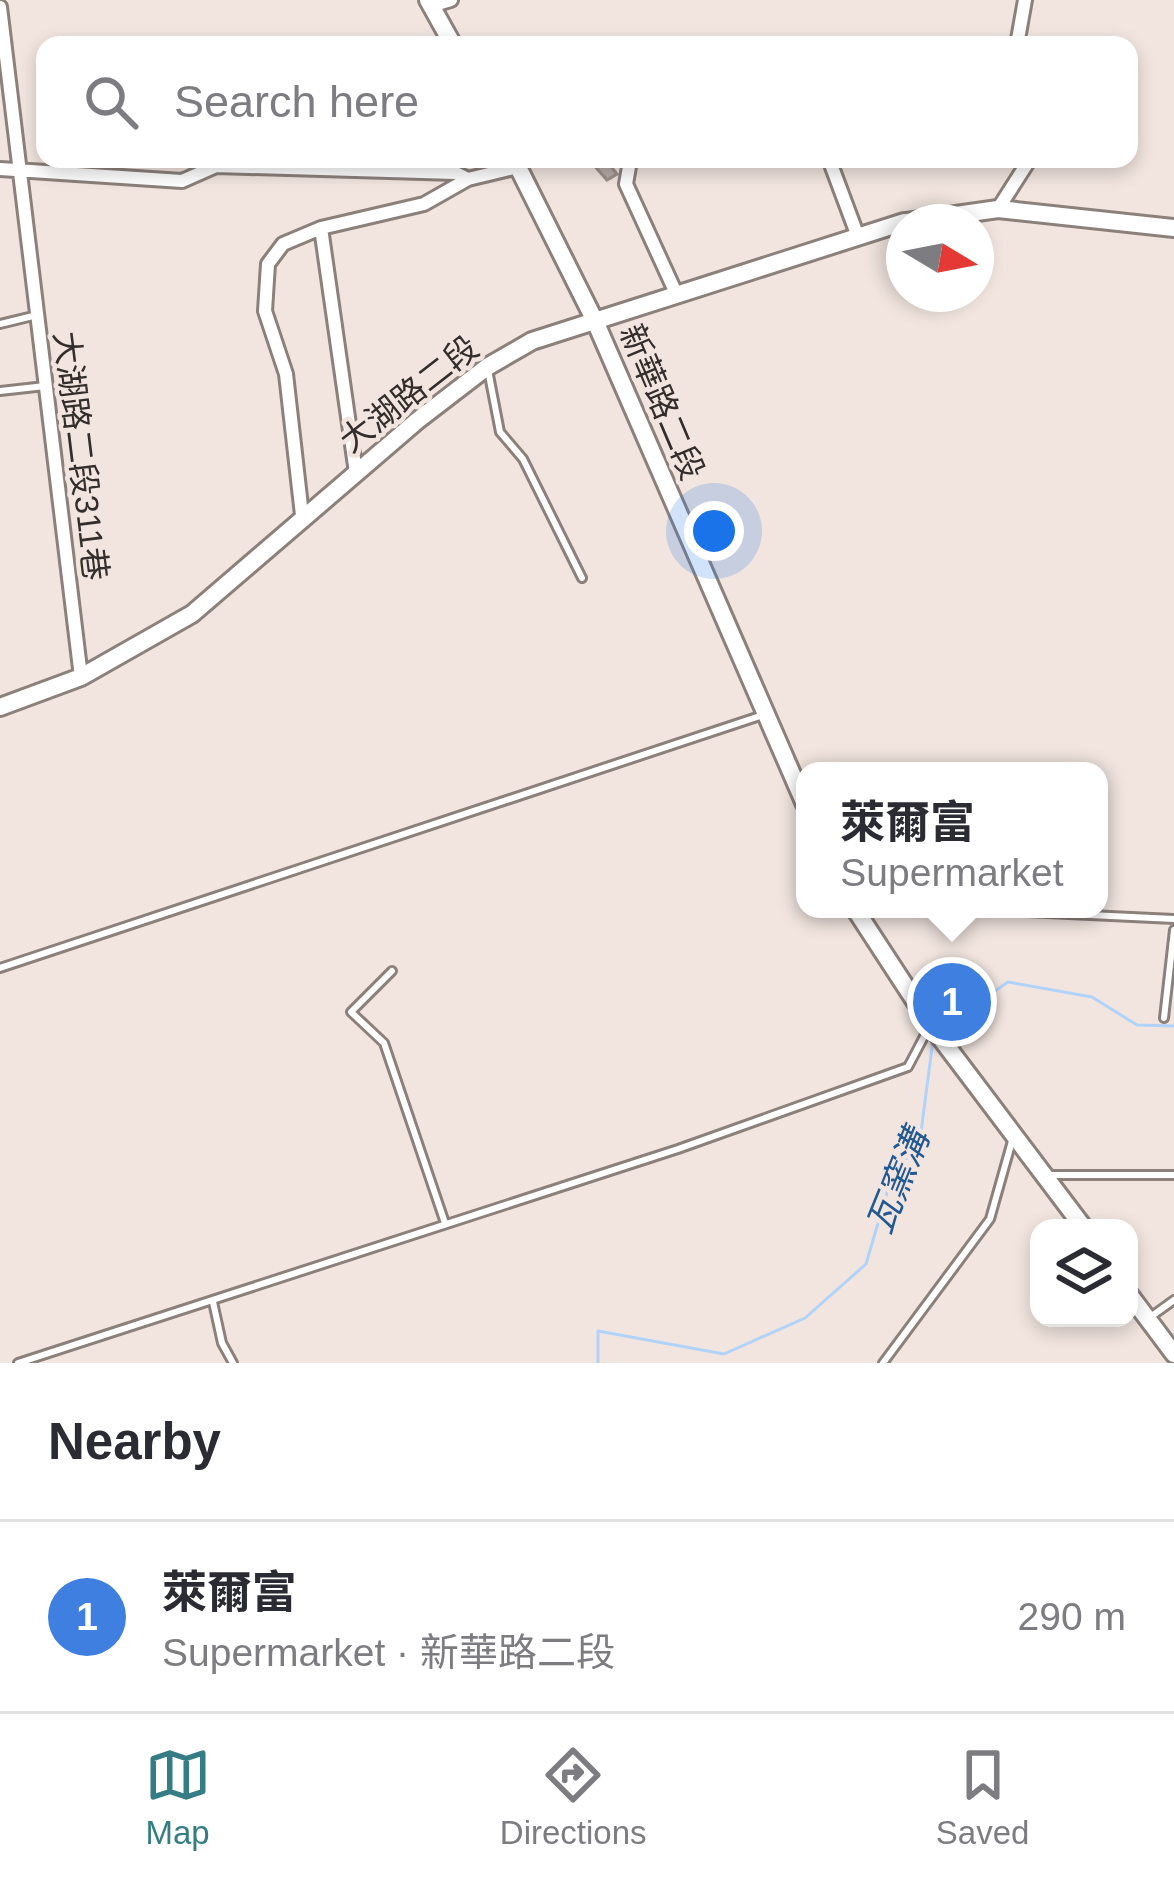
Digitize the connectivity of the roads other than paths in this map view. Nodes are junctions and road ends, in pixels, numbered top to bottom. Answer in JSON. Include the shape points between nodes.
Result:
{"nodes":[{"id":1,"x":451,"y":0,"type":"edge"},
{"id":2,"x":1025,"y":0,"type":"edge"},
{"id":3,"x":429,"y":3,"type":"edge"},
{"id":4,"x":0,"y":7,"type":"edge"},
{"id":5,"x":448,"y":36,"type":"edge"},
{"id":6,"x":1019,"y":36,"type":"edge"},
{"id":7,"x":211,"y":168,"type":"edge"},
{"id":8,"x":285,"y":168,"type":"edge"},
{"id":9,"x":501,"y":168,"type":"edge"},
{"id":10,"x":518,"y":168,"type":"edge"},
{"id":11,"x":629,"y":168,"type":"edge"},
{"id":12,"x":832,"y":168,"type":"edge"},
{"id":13,"x":1024,"y":168,"type":"edge"},
{"id":14,"x":0,"y":169,"type":"edge"},
{"id":15,"x":19,"y":170,"type":"junction"},
{"id":16,"x":468,"y":179,"type":"junction"},
{"id":17,"x":998,"y":209,"type":"junction"},
{"id":18,"x":994,"y":210,"type":"edge"},
{"id":19,"x":886,"y":227,"type":"edge"},
{"id":20,"x":321,"y":228,"type":"junction"},
{"id":21,"x":1174,"y":228,"type":"edge"},
{"id":22,"x":857,"y":234,"type":"junction"},
{"id":23,"x":676,"y":292,"type":"junction"},
{"id":24,"x":37,"y":315,"type":"junction"},
{"id":25,"x":595,"y":321,"type":"junction"},
{"id":26,"x":0,"y":324,"type":"edge"},
{"id":27,"x":488,"y":367,"type":"junction"},
{"id":28,"x":45,"y":386,"type":"junction"},
{"id":29,"x":0,"y":391,"type":"edge"},
{"id":30,"x":356,"y":473,"type":"junction"},
{"id":31,"x":302,"y":515,"type":"junction"},
{"id":32,"x":582,"y":578,"type":"dead end"},
{"id":33,"x":81,"y":677,"type":"junction"},
{"id":34,"x":0,"y":707,"type":"edge"},
{"id":35,"x":763,"y":715,"type":"junction"},
{"id":36,"x":796,"y":785,"type":"edge"},
{"id":37,"x":1108,"y":916,"type":"edge"},
{"id":38,"x":861,"y":918,"type":"edge"},
{"id":39,"x":1174,"y":919,"type":"edge"},
{"id":40,"x":1174,"y":930,"type":"edge"},
{"id":41,"x":0,"y":968,"type":"edge"},
{"id":42,"x":392,"y":971,"type":"dead end"},
{"id":43,"x":1164,"y":1018,"type":"dead end"},
{"id":44,"x":937,"y":1033,"type":"junction"},
{"id":45,"x":1014,"y":1132,"type":"junction"},
{"id":46,"x":1048,"y":1175,"type":"junction"},
{"id":47,"x":1174,"y":1175,"type":"edge"},
{"id":48,"x":1078,"y":1219,"type":"edge"},
{"id":49,"x":445,"y":1223,"type":"junction"},
{"id":50,"x":1174,"y":1300,"type":"edge"},
{"id":51,"x":213,"y":1302,"type":"junction"},
{"id":52,"x":1138,"y":1308,"type":"edge"},
{"id":53,"x":1146,"y":1320,"type":"junction"},
{"id":54,"x":1174,"y":1354,"type":"edge"},
{"id":55,"x":18,"y":1363,"type":"edge"},
{"id":56,"x":233,"y":1363,"type":"edge"},
{"id":57,"x":884,"y":1363,"type":"edge"}],
"edges":[{"from":1,"to":3,"type":"street"},
{"from":2,"to":6,"type":"street"},
{"from":3,"to":5,"type":"street"},
{"from":4,"to":15,"type":"street","name":"大湖路二段311巷"},
{"from":7,"to":15,"type":"street","via":[[182,181]]},
{"from":8,"to":16,"type":"street"},
{"from":9,"to":16,"type":"street"},
{"from":10,"to":25,"type":"street","name":"新華路二段"},
{"from":11,"to":23,"type":"street","via":[[626,184]]},
{"from":12,"to":22,"type":"street"},
{"from":13,"to":17,"type":"street"},
{"from":14,"to":15,"type":"street"},
{"from":15,"to":24,"type":"street","name":"大湖路二段311巷"},
{"from":16,"to":20,"type":"street","via":[[424,204]]},
{"from":17,"to":18,"type":"street","name":"大湖路二段"},
{"from":17,"to":21,"type":"street","name":"大湖路二段"},
{"from":19,"to":22,"type":"street","name":"大湖路二段"},
{"from":20,"to":30,"type":"street"},
{"from":20,"to":31,"type":"street","via":[[284,244],[264,286],[286,374]]},
{"from":22,"to":23,"type":"street","name":"大湖路二段"},
{"from":23,"to":25,"type":"street","name":"大湖路二段"},
{"from":24,"to":26,"type":"lane"},
{"from":24,"to":28,"type":"street","name":"大湖路二段311巷"},
{"from":25,"to":27,"type":"street","name":"大湖路二段","via":[[532,341]]},
{"from":25,"to":35,"type":"street","name":"新華路二段"},
{"from":27,"to":30,"type":"street","name":"大湖路二段"},
{"from":27,"to":32,"type":"lane","via":[[500,431],[523,459]]},
{"from":28,"to":29,"type":"lane"},
{"from":28,"to":33,"type":"street","name":"大湖路二段311巷"},
{"from":30,"to":31,"type":"street","name":"大湖路二段"},
{"from":31,"to":33,"type":"street","name":"大湖路二段","via":[[192,614]]},
{"from":33,"to":34,"type":"street","name":"大湖路二段"},
{"from":35,"to":36,"type":"street","name":"新華路二段"},
{"from":35,"to":41,"type":"lane"},
{"from":37,"to":39,"type":"lane"},
{"from":38,"to":44,"type":"street"},
{"from":40,"to":43,"type":"lane"},
{"from":42,"to":49,"type":"lane","via":[[351,1012],[384,1043]]},
{"from":44,"to":45,"type":"street"},
{"from":44,"to":49,"type":"lane","via":[[908,1067]]},
{"from":45,"to":46,"type":"street"},
{"from":45,"to":57,"type":"lane","via":[[989,1219]]},
{"from":46,"to":47,"type":"lane"},
{"from":46,"to":48,"type":"street"},
{"from":49,"to":51,"type":"lane"},
{"from":50,"to":53,"type":"lane"},
{"from":51,"to":55,"type":"lane"},
{"from":51,"to":56,"type":"lane"},
{"from":52,"to":53,"type":"street"},
{"from":53,"to":54,"type":"street"}]}
